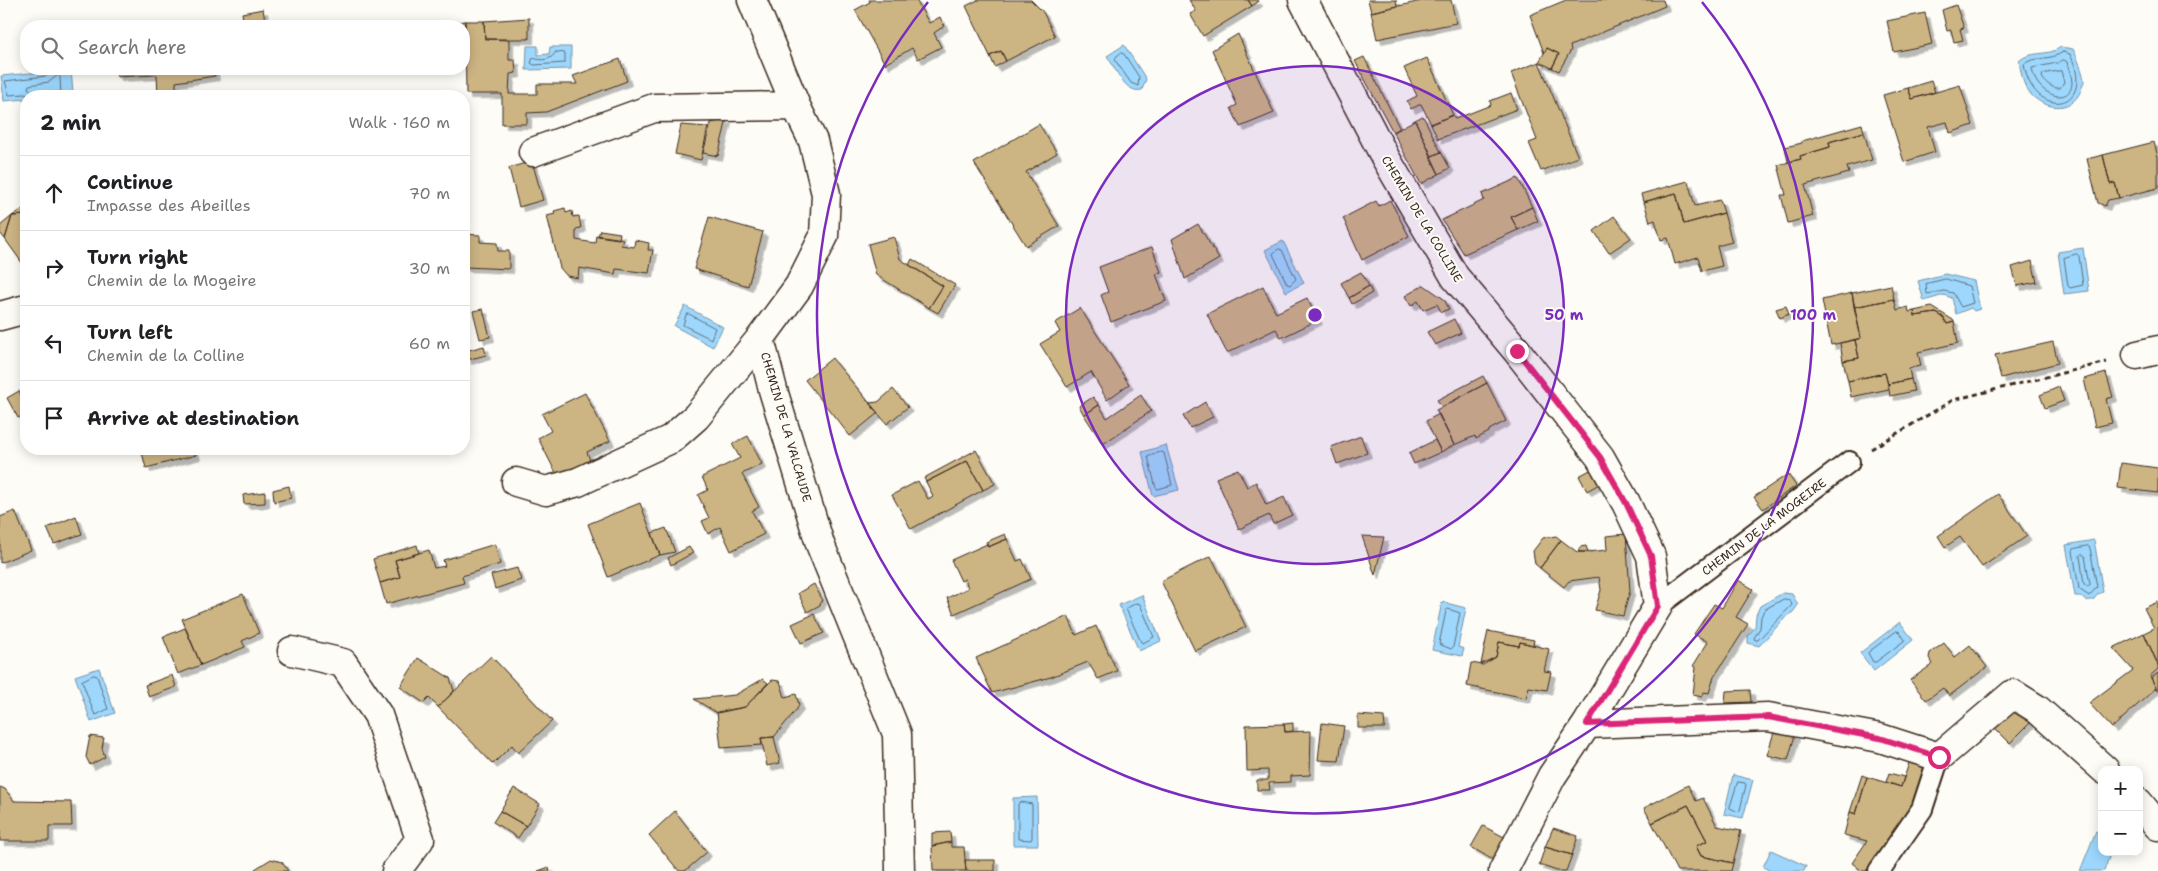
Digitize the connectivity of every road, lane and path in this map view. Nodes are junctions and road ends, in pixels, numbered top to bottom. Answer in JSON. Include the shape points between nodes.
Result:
{"nodes":[{"id":1,"x":752,"y":0,"type":"edge"},
{"id":2,"x":1303,"y":0,"type":"edge"},
{"id":3,"x":796,"y":106,"type":"junction"},
{"id":4,"x":533,"y":152,"type":"dead end"},
{"id":5,"x":20,"y":311,"type":"edge"},
{"id":6,"x":0,"y":316,"type":"edge"},
{"id":7,"x":760,"y":339,"type":"junction"},
{"id":8,"x":2148,"y":353,"type":"edge"},
{"id":9,"x":1849,"y":462,"type":"joint"},
{"id":10,"x":516,"y":482,"type":"dead end"},
{"id":11,"x":1658,"y":606,"type":"junction"},
{"id":12,"x":292,"y":652,"type":"dead end"},
{"id":13,"x":1587,"y":724,"type":"junction"},
{"id":14,"x":1939,"y":757,"type":"junction"},
{"id":15,"x":2101,"y":766,"type":"edge"},
{"id":16,"x":2143,"y":808,"type":"edge"},
{"id":17,"x":2158,"y":826,"type":"edge"},
{"id":18,"x":396,"y":871,"type":"edge"},
{"id":19,"x":900,"y":871,"type":"edge"},
{"id":20,"x":1503,"y":871,"type":"edge"},
{"id":21,"x":1879,"y":871,"type":"edge"}],
"edges":[{"from":1,"to":3,"type":"street","name":"CHEMIN DE LA VALCAUDE"},
{"from":2,"to":11,"type":"street","name":"CHEMIN DE LA COLLINE","via":[[1384,157],[1455,277],[1600,457],[1651,556]]},
{"from":3,"to":4,"type":"street","via":[[654,108]]},
{"from":3,"to":7,"type":"street","name":"CHEMIN DE LA VALCAUDE","via":[[813,141],[826,194],[824,236],[799,286]]},
{"from":5,"to":6,"type":"street"},
{"from":7,"to":10,"type":"street","via":[[696,417],[671,439],[578,482],[546,491]]},
{"from":7,"to":19,"type":"street","name":"CHEMIN DE LA VALCAUDE","via":[[820,544],[897,734]]},
{"from":8,"to":9,"type":"path","via":[[1953,400]]},
{"from":9,"to":11,"type":"lane","name":"CHEMIN DE LA MOGEIRE"},
{"from":11,"to":13,"type":"street","name":"CHEMIN DE LA MOGEIRE"},
{"from":12,"to":18,"type":"street","via":[[343,663],[378,715],[420,838]]},
{"from":13,"to":14,"type":"street","via":[[1768,717],[1880,738]]},
{"from":13,"to":20,"type":"street","name":"CHEMIN DE LA MOGEIRE","via":[[1552,776]]},
{"from":14,"to":15,"type":"street","via":[[2013,694],[2037,709]]},
{"from":14,"to":21,"type":"lane","via":[[1922,809]]},
{"from":16,"to":17,"type":"street"}]}
